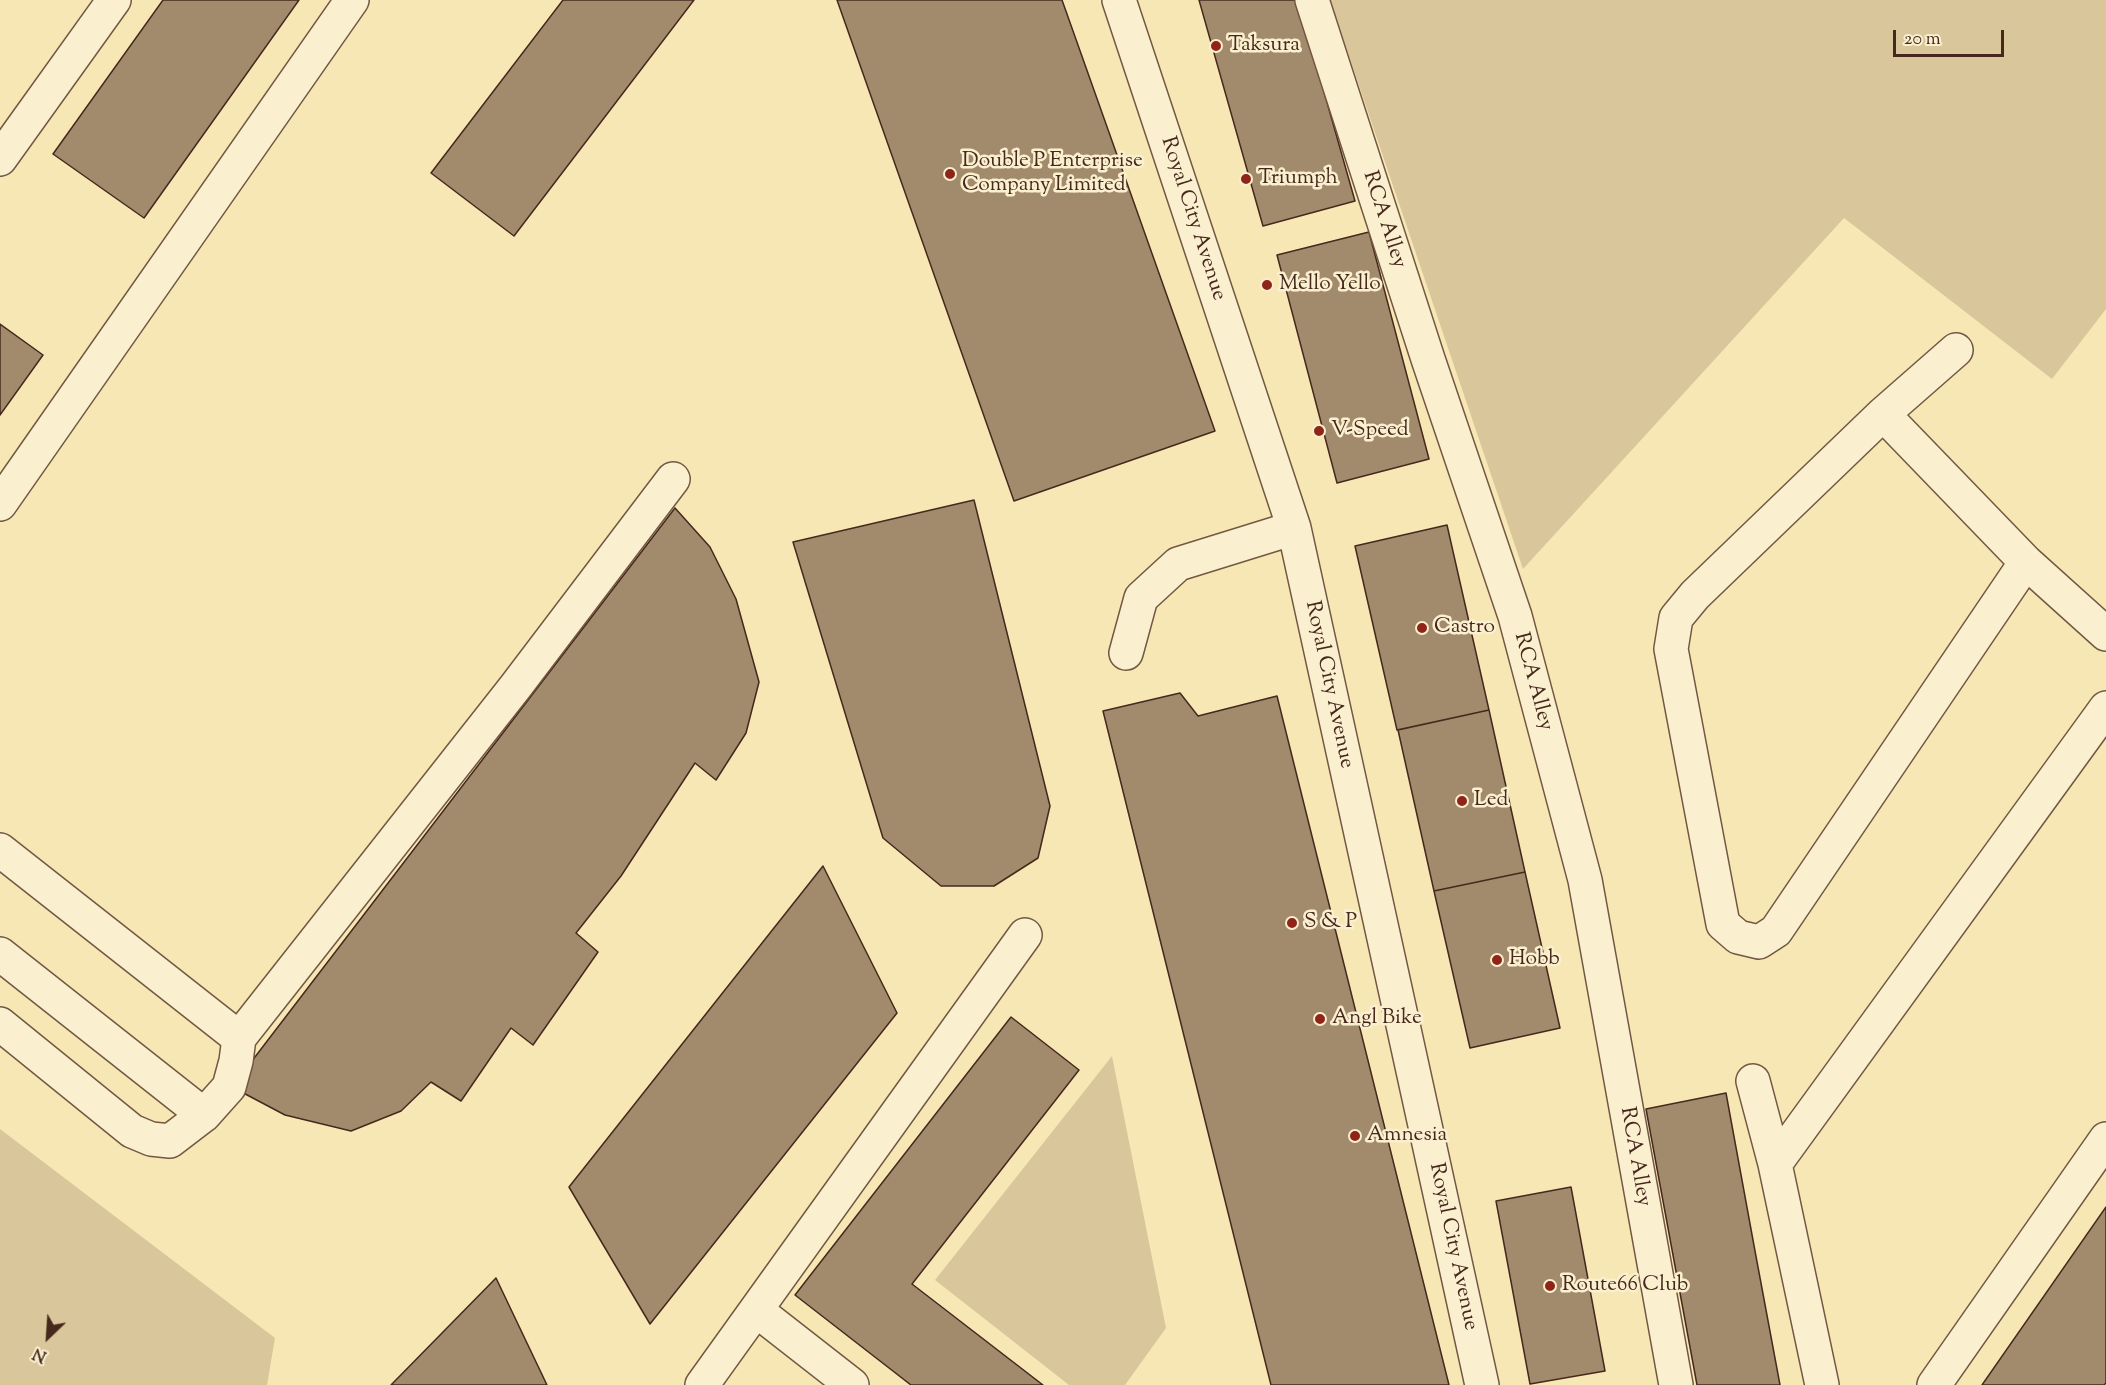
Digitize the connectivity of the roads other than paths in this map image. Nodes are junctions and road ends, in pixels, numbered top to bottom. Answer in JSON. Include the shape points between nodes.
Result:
{"nodes":[{"id":1,"x":114,"y":0,"type":"edge"},
{"id":2,"x":352,"y":0,"type":"edge"},
{"id":3,"x":1119,"y":0,"type":"edge"},
{"id":4,"x":1312,"y":0,"type":"edge"},
{"id":5,"x":0,"y":159,"type":"edge"},
{"id":6,"x":1956,"y":350,"type":"dead end"},
{"id":7,"x":1883,"y":414,"type":"junction"},
{"id":8,"x":673,"y":479,"type":"dead end"},
{"id":9,"x":0,"y":504,"type":"edge"},
{"id":10,"x":1294,"y":528,"type":"junction"},
{"id":11,"x":2026,"y":562,"type":"junction"},
{"id":12,"x":2106,"y":634,"type":"edge"},
{"id":13,"x":1126,"y":653,"type":"dead end"},
{"id":14,"x":2106,"y":708,"type":"edge"},
{"id":15,"x":0,"y":850,"type":"edge"},
{"id":16,"x":1025,"y":935,"type":"dead end"},
{"id":17,"x":0,"y":954,"type":"edge"},
{"id":18,"x":0,"y":1024,"type":"edge"},
{"id":19,"x":239,"y":1038,"type":"junction"},
{"id":20,"x":1753,"y":1081,"type":"dead end"},
{"id":21,"x":204,"y":1115,"type":"junction"},
{"id":22,"x":2106,"y":1138,"type":"edge"},
{"id":23,"x":1776,"y":1164,"type":"junction"},
{"id":24,"x":756,"y":1310,"type":"junction"},
{"id":25,"x":702,"y":1385,"type":"edge"},
{"id":26,"x":852,"y":1385,"type":"edge"},
{"id":27,"x":1482,"y":1385,"type":"edge"},
{"id":28,"x":1676,"y":1385,"type":"edge"},
{"id":29,"x":1822,"y":1385,"type":"edge"},
{"id":30,"x":1934,"y":1385,"type":"edge"}],
"edges":[{"from":1,"to":5,"type":"street"},
{"from":2,"to":9,"type":"street"},
{"from":3,"to":10,"type":"street","name":"Royal City Avenue"},
{"from":4,"to":28,"type":"street","name":"RCA Alley","via":[[1515,616],[1585,880]]},
{"from":6,"to":7,"type":"street"},
{"from":7,"to":11,"type":"street"},
{"from":7,"to":11,"type":"street","via":[[1695,595],[1676,618],[1671,649],[1723,924],[1738,938],[1759,942],[1776,931]]},
{"from":8,"to":19,"type":"street"},
{"from":10,"to":13,"type":"street","via":[[1178,564],[1141,598]]},
{"from":10,"to":27,"type":"street","name":"Royal City Avenue"},
{"from":11,"to":12,"type":"street"},
{"from":14,"to":23,"type":"street"},
{"from":15,"to":19,"type":"street"},
{"from":16,"to":24,"type":"street"},
{"from":17,"to":21,"type":"street"},
{"from":18,"to":21,"type":"street","via":[[132,1131],[170,1141]]},
{"from":19,"to":21,"type":"street","via":[[229,1087]]},
{"from":20,"to":23,"type":"street"},
{"from":22,"to":30,"type":"street"},
{"from":23,"to":29,"type":"street"},
{"from":24,"to":25,"type":"street"},
{"from":24,"to":26,"type":"street"}]}
